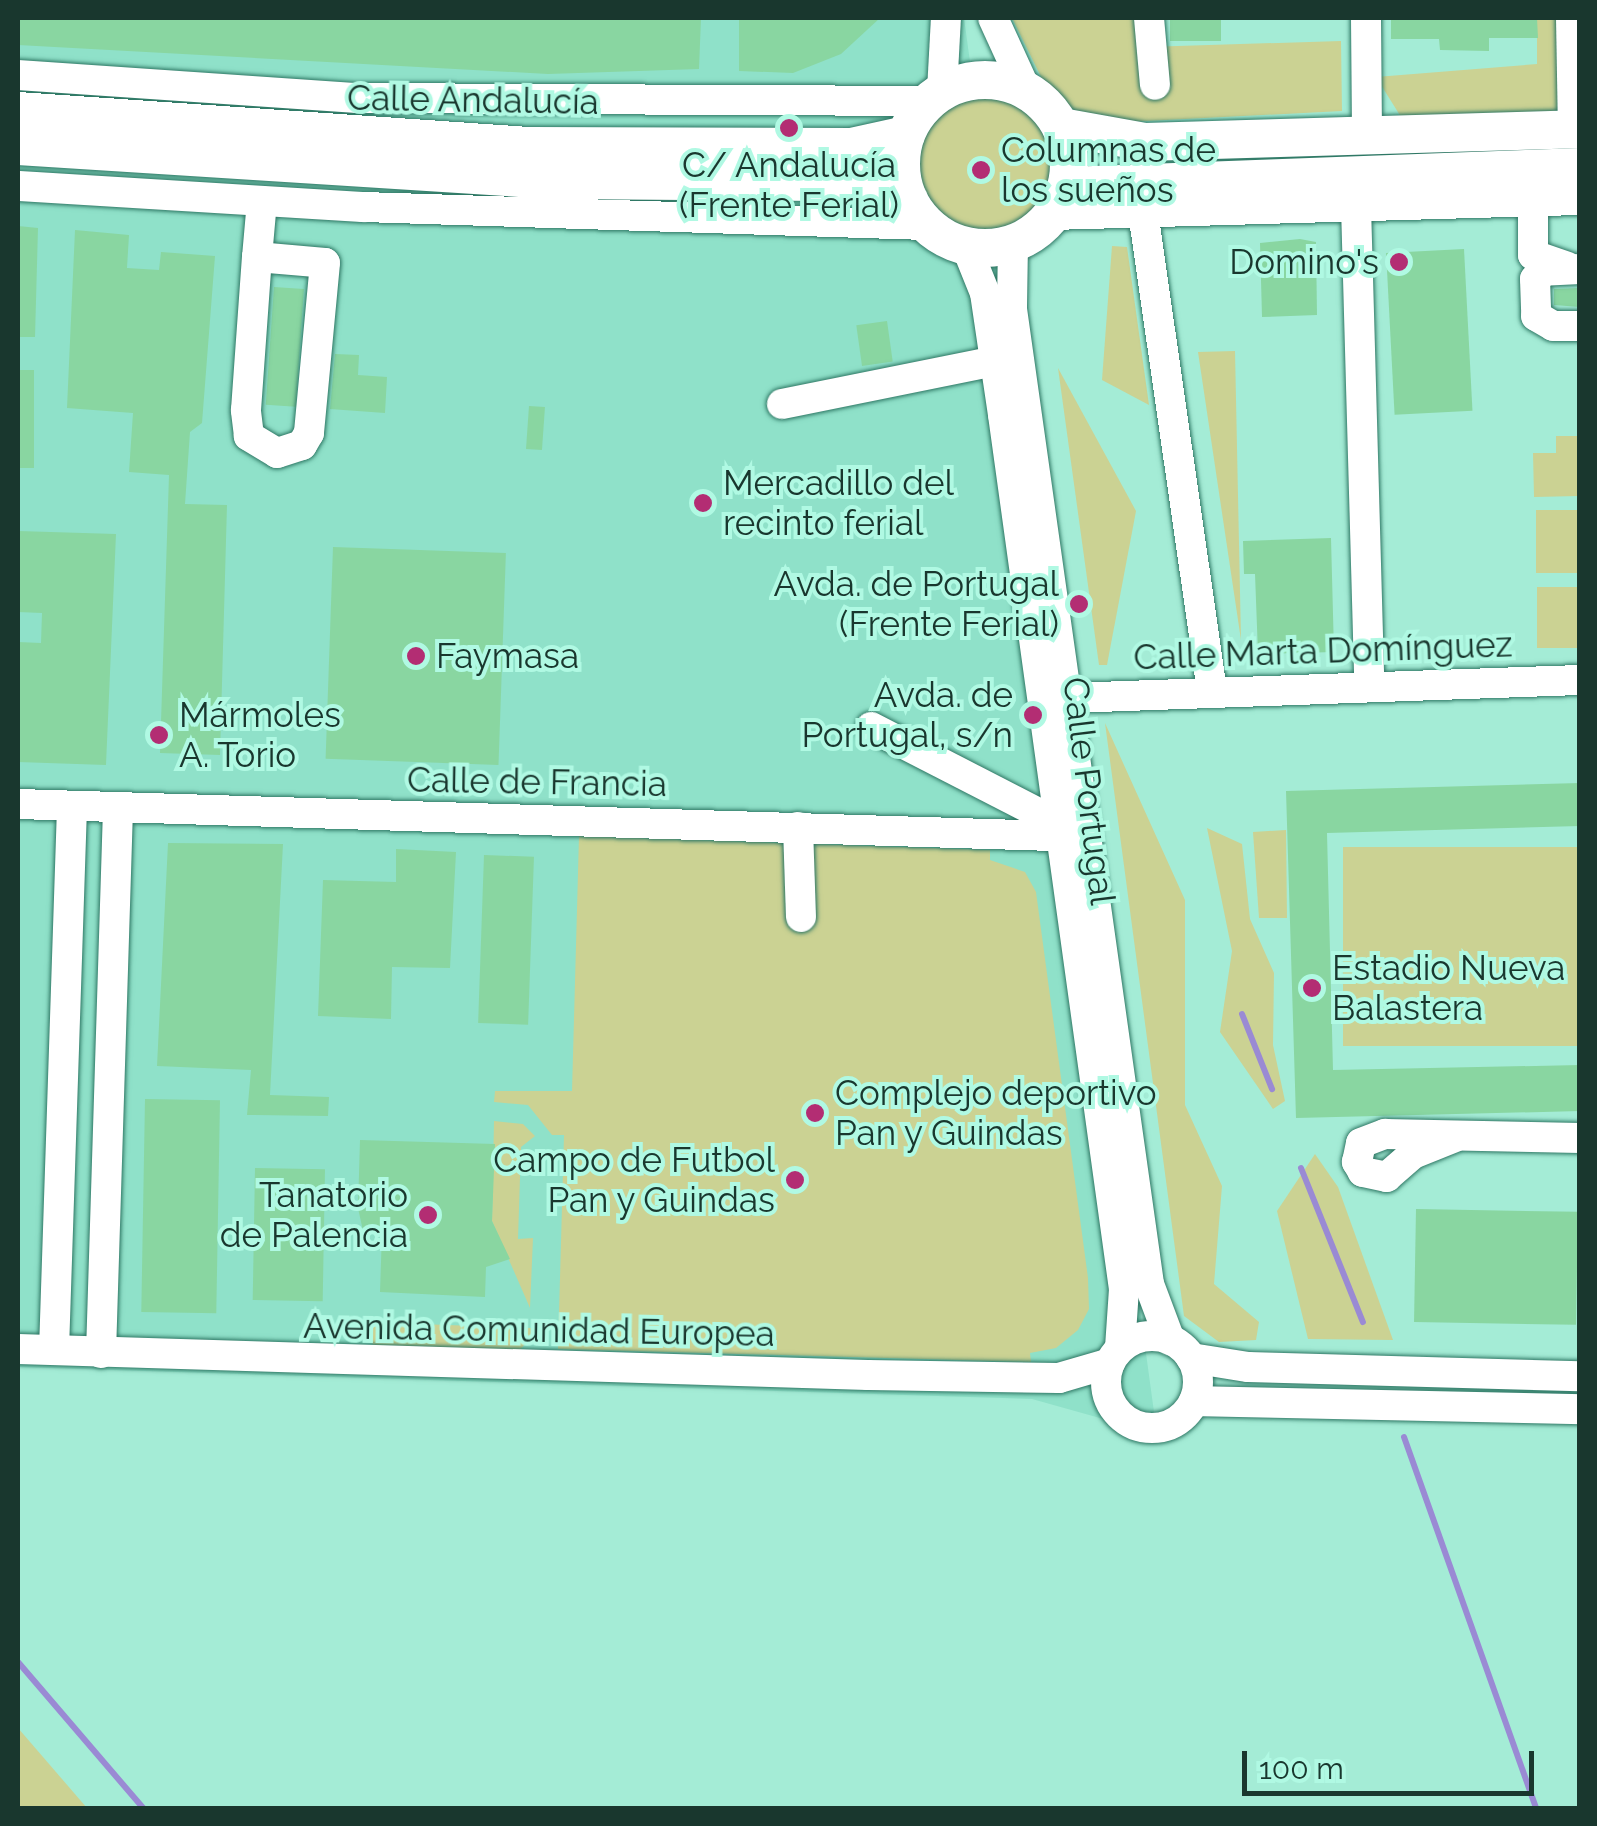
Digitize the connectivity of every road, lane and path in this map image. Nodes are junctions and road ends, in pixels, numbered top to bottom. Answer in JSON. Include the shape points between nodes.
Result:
{"nodes":[{"id":1,"x":946,"y":18,"type":"edge"},
{"id":2,"x":993,"y":18,"type":"edge"},
{"id":3,"x":1149,"y":18,"type":"edge"},
{"id":4,"x":1366,"y":18,"type":"edge"},
{"id":5,"x":1572,"y":18,"type":"edge"},
{"id":6,"x":18,"y":76,"type":"edge"},
{"id":7,"x":1155,"y":86,"type":"dead end"},
{"id":8,"x":1024,"y":88,"type":"junction"},
{"id":9,"x":935,"y":96,"type":"junction"},
{"id":10,"x":18,"y":111,"type":"edge"},
{"id":11,"x":1061,"y":127,"type":"junction"},
{"id":12,"x":1576,"y":129,"type":"edge"},
{"id":13,"x":906,"y":135,"type":"junction"},
{"id":14,"x":1367,"y":135,"type":"junction"},
{"id":15,"x":18,"y":146,"type":"edge"},
{"id":16,"x":1580,"y":166,"type":"edge"},
{"id":17,"x":18,"y":186,"type":"edge"},
{"id":18,"x":1059,"y":200,"type":"junction"},
{"id":19,"x":1580,"y":200,"type":"edge"},
{"id":20,"x":262,"y":201,"type":"junction"},
{"id":21,"x":1533,"y":201,"type":"junction"},
{"id":22,"x":1356,"y":206,"type":"junction"},
{"id":23,"x":1144,"y":212,"type":"junction"},
{"id":24,"x":918,"y":213,"type":"junction"},
{"id":25,"x":1013,"y":243,"type":"junction"},
{"id":26,"x":966,"y":246,"type":"junction"},
{"id":27,"x":257,"y":257,"type":"junction"},
{"id":28,"x":1577,"y":269,"type":"edge"},
{"id":29,"x":1580,"y":326,"type":"edge"},
{"id":30,"x":995,"y":361,"type":"junction"},
{"id":31,"x":782,"y":404,"type":"dead end"},
{"id":32,"x":1580,"y":680,"type":"edge"},
{"id":33,"x":1369,"y":686,"type":"junction"},
{"id":34,"x":1212,"y":690,"type":"junction"},
{"id":35,"x":1069,"y":698,"type":"junction"},
{"id":36,"x":871,"y":728,"type":"dead end"},
{"id":37,"x":18,"y":804,"type":"edge"},
{"id":38,"x":72,"y":808,"type":"junction"},
{"id":39,"x":118,"y":809,"type":"junction"},
{"id":40,"x":798,"y":826,"type":"junction"},
{"id":41,"x":1055,"y":828,"type":"junction"},
{"id":42,"x":801,"y":917,"type":"dead end"},
{"id":43,"x":63,"y":1080,"type":"junction"},
{"id":44,"x":110,"y":1081,"type":"junction"},
{"id":45,"x":1455,"y":1138,"type":"dead end"},
{"id":46,"x":1580,"y":1138,"type":"edge"},
{"id":47,"x":18,"y":1349,"type":"edge"},
{"id":48,"x":1180,"y":1349,"type":"junction"},
{"id":49,"x":54,"y":1350,"type":"junction"},
{"id":50,"x":101,"y":1353,"type":"junction"},
{"id":51,"x":1115,"y":1356,"type":"junction"},
{"id":52,"x":1580,"y":1376,"type":"edge"},
{"id":53,"x":1059,"y":1378,"type":"junction"},
{"id":54,"x":1109,"y":1400,"type":"junction"},
{"id":55,"x":1194,"y":1401,"type":"junction"},
{"id":56,"x":1580,"y":1409,"type":"edge"}],
"edges":[{"from":1,"to":9,"type":"street"},
{"from":2,"to":8,"type":"street"},
{"from":3,"to":7,"type":"street"},
{"from":4,"to":14,"type":"street"},
{"from":5,"to":12,"type":"street"},
{"from":6,"to":9,"type":"street","name":"Calle Andalucía","via":[[357,98]]},
{"from":8,"to":9,"type":"main road","via":[[977,79]]},
{"from":8,"to":11,"type":"main road"},
{"from":9,"to":13,"type":"main road"},
{"from":10,"to":13,"type":"main road","name":"Calle Andalucía","via":[[529,146],[851,147]]},
{"from":11,"to":14,"type":"main road","via":[[1146,142]]},
{"from":11,"to":18,"type":"main road"},
{"from":12,"to":14,"type":"main road"},
{"from":13,"to":24,"type":"main road","via":[[901,167]]},
{"from":15,"to":24,"type":"main road","name":"Calle Andalucía","via":[[550,180],[858,182]]},
{"from":16,"to":18,"type":"main road"},
{"from":17,"to":20,"type":"street"},
{"from":18,"to":23,"type":"street"},
{"from":18,"to":25,"type":"main road"},
{"from":19,"to":21,"type":"street"},
{"from":20,"to":24,"type":"street"},
{"from":20,"to":27,"type":"street"},
{"from":21,"to":22,"type":"street"},
{"from":21,"to":28,"type":"street","via":[[1534,255]]},
{"from":22,"to":23,"type":"street"},
{"from":22,"to":33,"type":"street"},
{"from":23,"to":34,"type":"street"},
{"from":24,"to":26,"type":"main road"},
{"from":25,"to":26,"type":"main road"},
{"from":25,"to":35,"type":"street","name":"Calle Portugal","via":[[1012,309]]},
{"from":26,"to":30,"type":"street","name":"Calle Portugal","via":[[982,279]]},
{"from":27,"to":27,"type":"street","via":[[325,263],[309,434],[277,453],[249,436],[246,410]]},
{"from":28,"to":29,"type":"street","via":[[1544,270],[1535,279],[1536,316],[1553,326]]},
{"from":30,"to":31,"type":"street"},
{"from":30,"to":41,"type":"street","name":"Calle Portugal"},
{"from":32,"to":33,"type":"street","name":"Calle Marta Domínguez"},
{"from":33,"to":34,"type":"street","name":"Calle Marta Domínguez"},
{"from":34,"to":35,"type":"street","name":"Calle Marta Domínguez"},
{"from":35,"to":48,"type":"street","name":"Calle Portugal","via":[[1149,1284]]},
{"from":36,"to":41,"type":"street"},
{"from":37,"to":38,"type":"street","name":"Calle de Francia"},
{"from":38,"to":39,"type":"street","name":"Calle de Francia"},
{"from":38,"to":43,"type":"street"},
{"from":39,"to":40,"type":"street","name":"Calle de Francia"},
{"from":39,"to":44,"type":"street"},
{"from":40,"to":41,"type":"street","name":"Calle de Francia"},
{"from":40,"to":42,"type":"street"},
{"from":41,"to":51,"type":"street","name":"Calle Portugal","via":[[1124,1289]]},
{"from":43,"to":44,"type":"street"},
{"from":43,"to":49,"type":"street"},
{"from":44,"to":50,"type":"street"},
{"from":45,"to":46,"type":"street"},
{"from":47,"to":49,"type":"street","name":"Avenida Comunidad Europea"},
{"from":48,"to":51,"type":"street","via":[[1144,1336]]},
{"from":48,"to":52,"type":"street","via":[[1248,1367]]},
{"from":48,"to":55,"type":"street"},
{"from":49,"to":50,"type":"street","name":"Avenida Comunidad Europea"},
{"from":50,"to":53,"type":"street","name":"Avenida Comunidad Europea"},
{"from":51,"to":53,"type":"street","name":"Avenida Comunidad Europea"},
{"from":51,"to":54,"type":"street"},
{"from":53,"to":54,"type":"street","name":"Avenida Comunidad Europea"},
{"from":54,"to":55,"type":"street","via":[[1127,1421],[1154,1428],[1178,1420]]},
{"from":55,"to":56,"type":"street"}]}
